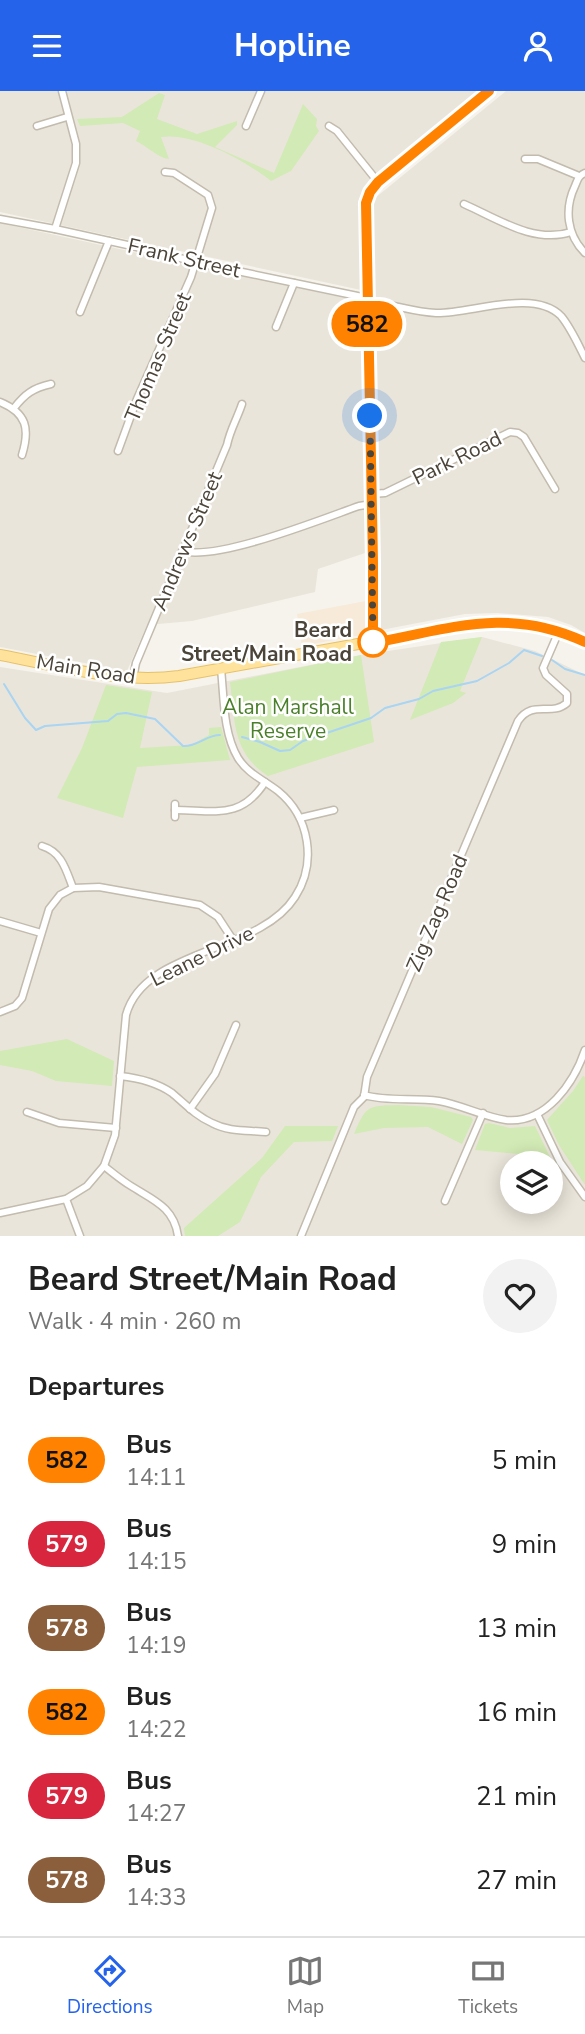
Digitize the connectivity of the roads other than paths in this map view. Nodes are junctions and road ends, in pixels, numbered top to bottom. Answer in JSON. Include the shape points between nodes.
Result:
{"nodes":[{"id":1,"x":62,"y":91,"type":"edge"},
{"id":2,"x":261,"y":91,"type":"edge"},
{"id":3,"x":487,"y":92,"type":"edge"},
{"id":4,"x":68,"y":117,"type":"junction"},
{"id":5,"x":37,"y":126,"type":"dead end"},
{"id":6,"x":246,"y":126,"type":"dead end"},
{"id":7,"x":329,"y":127,"type":"dead end"},
{"id":8,"x":525,"y":159,"type":"dead end"},
{"id":9,"x":165,"y":173,"type":"dead end"},
{"id":10,"x":582,"y":174,"type":"edge"},
{"id":11,"x":378,"y":182,"type":"junction"},
{"id":12,"x":464,"y":204,"type":"dead end"},
{"id":13,"x":0,"y":219,"type":"edge"},
{"id":14,"x":55,"y":229,"type":"junction"},
{"id":15,"x":571,"y":232,"type":"junction"},
{"id":16,"x":109,"y":241,"type":"junction"},
{"id":17,"x":585,"y":253,"type":"edge"},
{"id":18,"x":194,"y":262,"type":"junction"},
{"id":19,"x":294,"y":283,"type":"junction"},
{"id":20,"x":367,"y":300,"type":"junction"},
{"id":21,"x":80,"y":312,"type":"dead end"},
{"id":22,"x":276,"y":327,"type":"dead end"},
{"id":23,"x":585,"y":358,"type":"edge"},
{"id":24,"x":51,"y":384,"type":"dead end"},
{"id":25,"x":0,"y":403,"type":"edge"},
{"id":26,"x":242,"y":404,"type":"dead end"},
{"id":27,"x":14,"y":408,"type":"junction"},
{"id":28,"x":118,"y":451,"type":"dead end"},
{"id":29,"x":22,"y":455,"type":"dead end"},
{"id":30,"x":555,"y":489,"type":"dead end"},
{"id":31,"x":372,"y":499,"type":"junction"},
{"id":32,"x":183,"y":551,"type":"junction"},
{"id":33,"x":559,"y":631,"type":"junction"},
{"id":34,"x":585,"y":642,"type":"edge"},
{"id":35,"x":373,"y":643,"type":"junction"},
{"id":36,"x":0,"y":655,"type":"edge"},
{"id":37,"x":221,"y":669,"type":"junction"},
{"id":38,"x":133,"y":678,"type":"junction"},
{"id":39,"x":265,"y":782,"type":"junction"},
{"id":40,"x":334,"y":809,"type":"dead end"},
{"id":41,"x":175,"y":810,"type":"dead end"},
{"id":42,"x":300,"y":818,"type":"junction"},
{"id":43,"x":42,"y":846,"type":"dead end"},
{"id":44,"x":73,"y":888,"type":"junction"},
{"id":45,"x":0,"y":921,"type":"edge"},
{"id":46,"x":41,"y":933,"type":"junction"},
{"id":47,"x":233,"y":940,"type":"junction"},
{"id":48,"x":0,"y":1012,"type":"edge"},
{"id":49,"x":236,"y":1025,"type":"dead end"},
{"id":50,"x":585,"y":1050,"type":"edge"},
{"id":51,"x":120,"y":1076,"type":"junction"},
{"id":52,"x":365,"y":1095,"type":"junction"},
{"id":53,"x":190,"y":1109,"type":"junction"},
{"id":54,"x":27,"y":1112,"type":"dead end"},
{"id":55,"x":483,"y":1113,"type":"junction"},
{"id":56,"x":537,"y":1114,"type":"junction"},
{"id":57,"x":116,"y":1128,"type":"junction"},
{"id":58,"x":266,"y":1132,"type":"dead end"},
{"id":59,"x":104,"y":1166,"type":"junction"},
{"id":60,"x":585,"y":1197,"type":"edge"},
{"id":61,"x":66,"y":1199,"type":"junction"},
{"id":62,"x":445,"y":1201,"type":"dead end"},
{"id":63,"x":0,"y":1213,"type":"edge"},
{"id":64,"x":80,"y":1236,"type":"edge"},
{"id":65,"x":178,"y":1236,"type":"edge"},
{"id":66,"x":301,"y":1236,"type":"edge"}],
"edges":[{"from":1,"to":4,"type":"street"},
{"from":2,"to":6,"type":"street"},
{"from":3,"to":11,"type":"street"},
{"from":4,"to":5,"type":"street"},
{"from":4,"to":14,"type":"street","via":[[76,163]]},
{"from":7,"to":11,"type":"street"},
{"from":8,"to":10,"type":"street"},
{"from":9,"to":18,"type":"street","name":"Thomas Street","via":[[174,173],[212,202]]},
{"from":10,"to":15,"type":"street","via":[[569,205]]},
{"from":11,"to":20,"type":"street","via":[[366,203]]},
{"from":12,"to":15,"type":"street","via":[[537,235]]},
{"from":13,"to":14,"type":"street","name":"Frank Street"},
{"from":14,"to":16,"type":"street","name":"Frank Street"},
{"from":15,"to":17,"type":"street"},
{"from":16,"to":18,"type":"street","name":"Frank Street"},
{"from":16,"to":21,"type":"street"},
{"from":18,"to":19,"type":"street","name":"Frank Street"},
{"from":18,"to":28,"type":"street","name":"Thomas Street"},
{"from":19,"to":20,"type":"street","name":"Frank Street"},
{"from":19,"to":22,"type":"street"},
{"from":20,"to":23,"type":"street","name":"Frank Street","via":[[434,313],[520,303],[546,307],[562,318]]},
{"from":20,"to":31,"type":"street"},
{"from":24,"to":27,"type":"street","via":[[36,387]]},
{"from":25,"to":27,"type":"street"},
{"from":26,"to":32,"type":"street","name":"Andrews Street"},
{"from":27,"to":29,"type":"street","via":[[27,432]]},
{"from":30,"to":31,"type":"street","name":"Park Road","via":[[524,437],[510,432]]},
{"from":31,"to":32,"type":"street","name":"Park Road","via":[[279,535],[201,553]]},
{"from":31,"to":35,"type":"street"},
{"from":32,"to":38,"type":"street","name":"Andrews Street"},
{"from":33,"to":34,"type":"main road","name":"Main Road"},
{"from":33,"to":35,"type":"main road","name":"Main Road","via":[[491,621]]},
{"from":33,"to":52,"type":"street","name":"Zig Zag Road","via":[[543,668],[567,694],[567,703],[530,709],[518,720],[367,1077]]},
{"from":35,"to":37,"type":"main road","name":"Main Road"},
{"from":36,"to":38,"type":"main road","name":"Main Road"},
{"from":37,"to":38,"type":"main road","name":"Main Road","via":[[168,678]]},
{"from":37,"to":39,"type":"street","name":"Leane Drive","via":[[234,750],[243,765]]},
{"from":39,"to":41,"type":"street","via":[[252,801],[239,808]]},
{"from":39,"to":42,"type":"street","name":"Leane Drive","via":[[285,797]]},
{"from":40,"to":42,"type":"street"},
{"from":42,"to":47,"type":"street","name":"Leane Drive","via":[[308,854],[298,892],[277,917]]},
{"from":43,"to":44,"type":"street","via":[[61,859]]},
{"from":44,"to":46,"type":"street","via":[[52,904]]},
{"from":44,"to":47,"type":"street","via":[[99,887],[200,905],[218,917]]},
{"from":45,"to":46,"type":"street"},
{"from":46,"to":48,"type":"street","via":[[24,994],[15,1006]]},
{"from":47,"to":51,"type":"street","name":"Leane Drive","via":[[160,973],[138,991],[126,1015]]},
{"from":49,"to":53,"type":"street","via":[[212,1080]]},
{"from":50,"to":56,"type":"street","via":[[569,1082]]},
{"from":51,"to":53,"type":"street","via":[[157,1085]]},
{"from":51,"to":57,"type":"street","name":"Leane Drive"},
{"from":52,"to":55,"type":"street","via":[[431,1100]]},
{"from":52,"to":66,"type":"street","name":"Zig Zag Road","via":[[354,1107]]},
{"from":53,"to":58,"type":"street","via":[[222,1128]]},
{"from":54,"to":57,"type":"street","via":[[59,1123]]},
{"from":55,"to":56,"type":"street","via":[[512,1120]]},
{"from":55,"to":62,"type":"street"},
{"from":56,"to":60,"type":"street","via":[[560,1162]]},
{"from":57,"to":59,"type":"street","name":"Leane Drive"},
{"from":59,"to":61,"type":"street","name":"Leane Drive","via":[[87,1186]]},
{"from":59,"to":65,"type":"street","via":[[164,1206]]},
{"from":61,"to":63,"type":"street","name":"Leane Drive"},
{"from":61,"to":64,"type":"street"}]}
